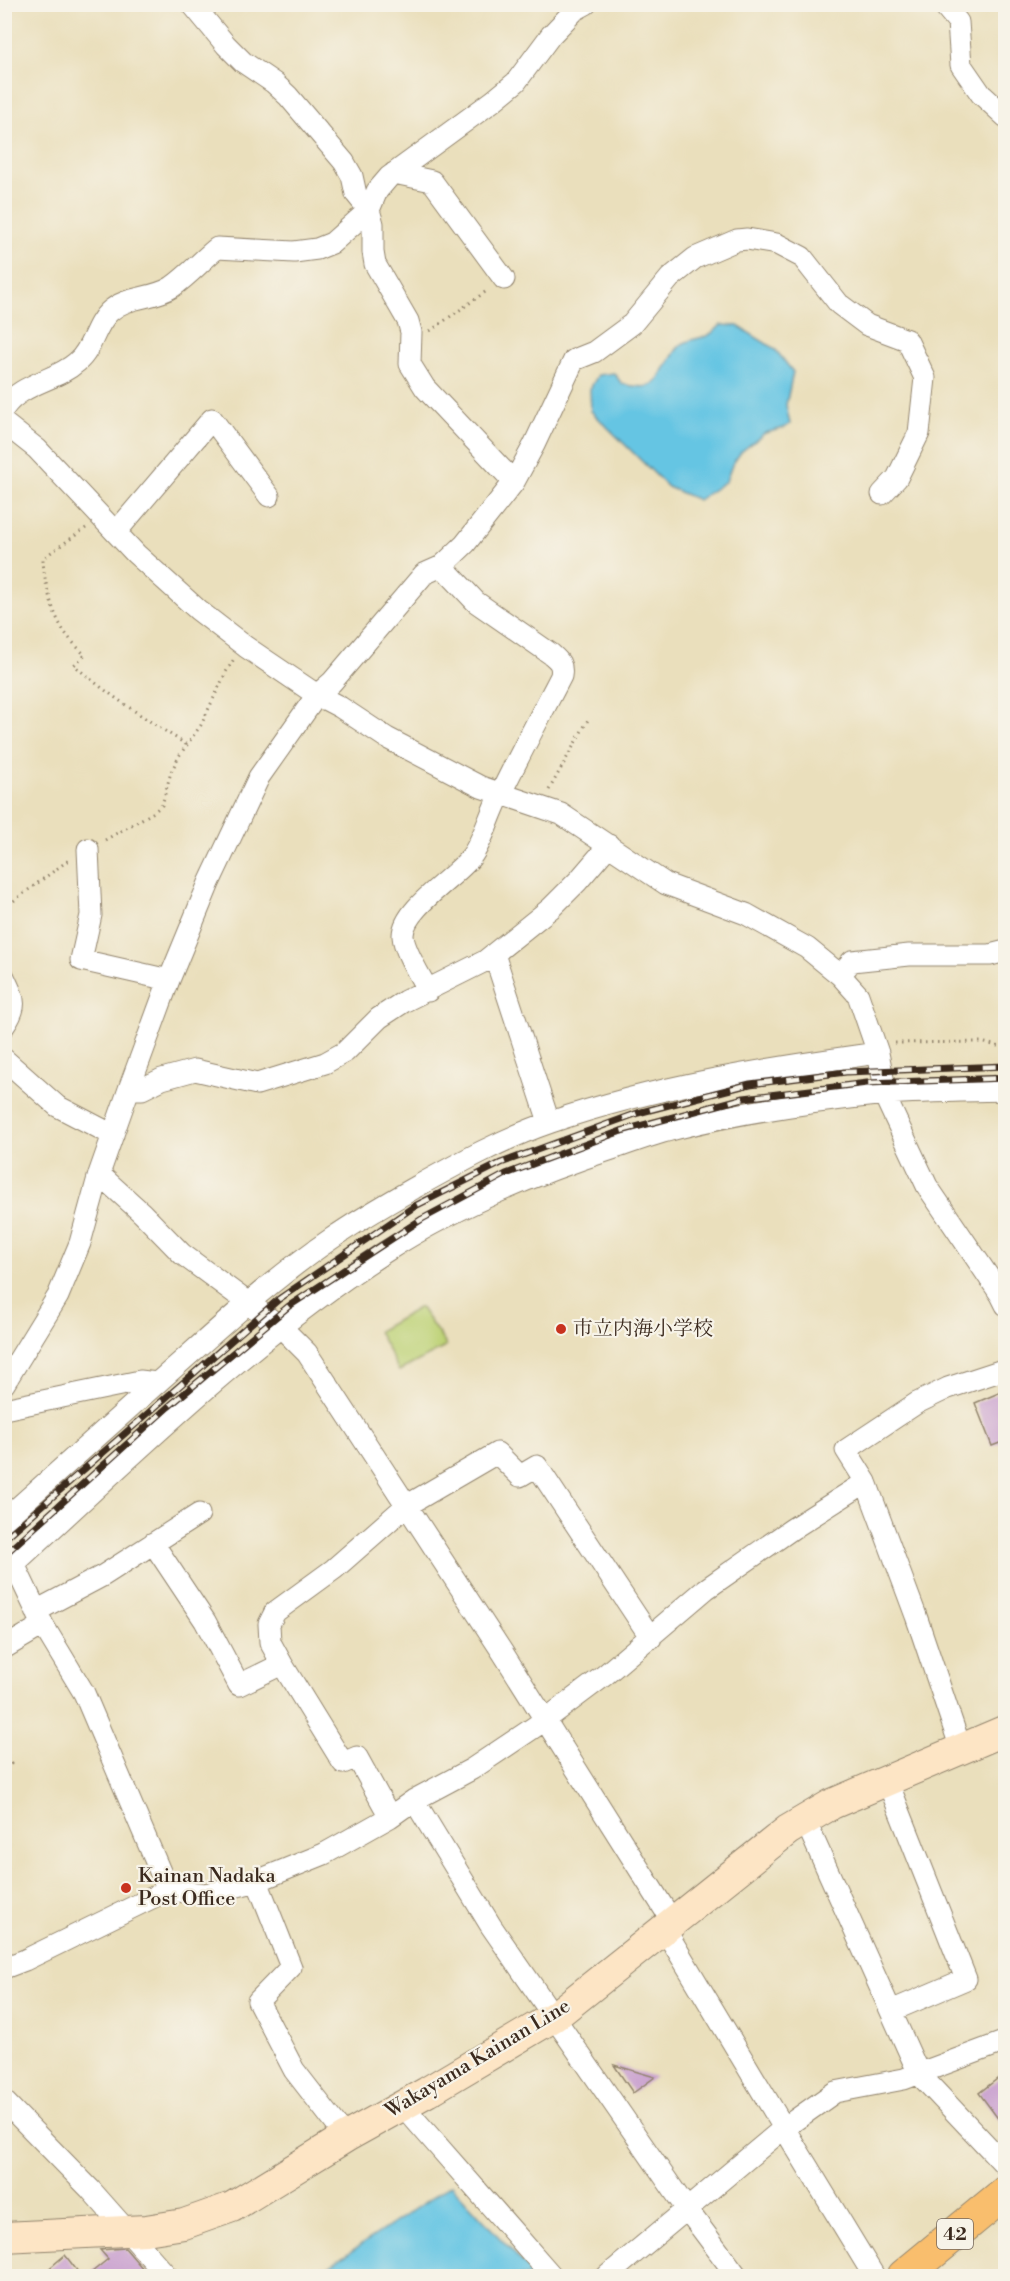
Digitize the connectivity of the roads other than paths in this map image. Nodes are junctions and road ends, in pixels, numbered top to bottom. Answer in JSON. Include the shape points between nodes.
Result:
{"nodes":[{"id":1,"x":192,"y":4,"type":"edge"},
{"id":2,"x":586,"y":4,"type":"edge"},
{"id":3,"x":943,"y":4,"type":"edge"},
{"id":4,"x":1005,"y":117,"type":"edge"},
{"id":5,"x":394,"y":173,"type":"junction"},
{"id":6,"x":369,"y":210,"type":"junction"},
{"id":7,"x":504,"y":279,"type":"road end"},
{"id":8,"x":4,"y":408,"type":"edge"},
{"id":9,"x":4,"y":423,"type":"edge"},
{"id":10,"x":514,"y":482,"type":"junction"},
{"id":11,"x":882,"y":494,"type":"dead end"},
{"id":12,"x":269,"y":496,"type":"dead end"},
{"id":13,"x":116,"y":532,"type":"junction"},
{"id":14,"x":442,"y":566,"type":"junction"},
{"id":15,"x":317,"y":695,"type":"junction"},
{"id":16,"x":501,"y":794,"type":"junction"},
{"id":17,"x":609,"y":845,"type":"junction"},
{"id":18,"x":88,"y":849,"type":"road end"},
{"id":19,"x":1005,"y":951,"type":"edge"},
{"id":20,"x":494,"y":954,"type":"junction"},
{"id":21,"x":840,"y":975,"type":"junction"},
{"id":22,"x":4,"y":977,"type":"edge"},
{"id":23,"x":169,"y":980,"type":"junction"},
{"id":24,"x":428,"y":991,"type":"junction"},
{"id":25,"x":4,"y":1026,"type":"edge"},
{"id":26,"x":876,"y":1048,"type":"junction"},
{"id":27,"x":8,"y":1068,"type":"edge"},
{"id":28,"x":129,"y":1089,"type":"junction"},
{"id":29,"x":1005,"y":1090,"type":"edge"},
{"id":30,"x":887,"y":1094,"type":"junction"},
{"id":31,"x":549,"y":1122,"type":"junction"},
{"id":32,"x":113,"y":1135,"type":"junction"},
{"id":33,"x":99,"y":1174,"type":"junction"},
{"id":34,"x":248,"y":1304,"type":"junction"},
{"id":35,"x":1005,"y":1305,"type":"edge"},
{"id":36,"x":281,"y":1327,"type":"junction"},
{"id":37,"x":1005,"y":1369,"type":"edge"},
{"id":38,"x":157,"y":1383,"type":"junction"},
{"id":39,"x":4,"y":1384,"type":"edge"},
{"id":40,"x":4,"y":1410,"type":"edge"},
{"id":41,"x":866,"y":1482,"type":"junction"},
{"id":42,"x":406,"y":1506,"type":"junction"},
{"id":43,"x":199,"y":1514,"type":"dead end"},
{"id":44,"x":4,"y":1520,"type":"edge"},
{"id":45,"x":153,"y":1543,"type":"junction"},
{"id":46,"x":8,"y":1561,"type":"edge"},
{"id":47,"x":39,"y":1618,"type":"junction"},
{"id":48,"x":651,"y":1638,"type":"junction"},
{"id":49,"x":4,"y":1648,"type":"edge"},
{"id":50,"x":282,"y":1664,"type":"junction"},
{"id":51,"x":545,"y":1720,"type":"junction"},
{"id":52,"x":1005,"y":1730,"type":"edge"},
{"id":53,"x":961,"y":1749,"type":"junction"},
{"id":54,"x":887,"y":1780,"type":"junction"},
{"id":55,"x":414,"y":1800,"type":"junction"},
{"id":56,"x":390,"y":1817,"type":"junction"},
{"id":57,"x":805,"y":1820,"type":"junction"},
{"id":58,"x":257,"y":1881,"type":"junction"},
{"id":59,"x":168,"y":1890,"type":"junction"},
{"id":60,"x":668,"y":1925,"type":"junction"},
{"id":61,"x":4,"y":1968,"type":"edge"},
{"id":62,"x":891,"y":2011,"type":"junction"},
{"id":63,"x":555,"y":2016,"type":"junction"},
{"id":64,"x":1005,"y":2041,"type":"edge"},
{"id":65,"x":919,"y":2074,"type":"junction"},
{"id":66,"x":4,"y":2101,"type":"edge"},
{"id":67,"x":403,"y":2106,"type":"junction"},
{"id":68,"x":784,"y":2128,"type":"junction"},
{"id":69,"x":346,"y":2137,"type":"junction"},
{"id":70,"x":1005,"y":2166,"type":"edge"},
{"id":71,"x":1005,"y":2192,"type":"edge"},
{"id":72,"x":686,"y":2208,"type":"junction"},
{"id":73,"x":1005,"y":2220,"type":"edge"},
{"id":74,"x":128,"y":2231,"type":"junction"},
{"id":75,"x":4,"y":2236,"type":"edge"},
{"id":76,"x":167,"y":2277,"type":"edge"},
{"id":77,"x":552,"y":2277,"type":"edge"},
{"id":78,"x":607,"y":2277,"type":"edge"},
{"id":79,"x":736,"y":2277,"type":"edge"},
{"id":80,"x":874,"y":2277,"type":"edge"},
{"id":81,"x":904,"y":2277,"type":"edge"},
{"id":82,"x":939,"y":2277,"type":"edge"}],
"edges":[{"from":1,"to":6,"type":"street","via":[[243,62],[288,96],[344,162],[356,194]]},
{"from":2,"to":5,"type":"street","via":[[551,35],[516,81]]},
{"from":3,"to":4,"type":"street","via":[[958,22],[961,65],[981,94]]},
{"from":5,"to":6,"type":"street","via":[[377,191]]},
{"from":5,"to":7,"type":"street","via":[[432,181]]},
{"from":6,"to":8,"type":"street","via":[[332,243],[317,249],[294,252],[217,248],[171,287],[126,300],[110,311],[78,362],[27,388]]},
{"from":6,"to":10,"type":"street","via":[[375,264],[408,321],[410,364],[419,381]]},
{"from":9,"to":13,"type":"street","via":[[37,449]]},
{"from":10,"to":11,"type":"street","via":[[574,360],[594,352],[632,324],[670,278],[695,258],[747,239],[777,244],[802,257],[839,304],[867,325],[907,340],[925,378],[919,433],[897,478]]},
{"from":10,"to":14,"type":"street","via":[[465,544]]},
{"from":12,"to":13,"type":"street","via":[[212,418]]},
{"from":13,"to":15,"type":"street","via":[[198,610]]},
{"from":14,"to":15,"type":"street","via":[[424,574]]},
{"from":14,"to":16,"type":"street","via":[[476,602],[551,654],[562,667]]},
{"from":15,"to":16,"type":"street","via":[[387,738]]},
{"from":15,"to":23,"type":"street","via":[[259,777]]},
{"from":16,"to":17,"type":"street","via":[[561,814]]},
{"from":16,"to":24,"type":"street","via":[[470,859],[420,905],[405,927],[407,948]]},
{"from":17,"to":20,"type":"street","via":[[552,908]]},
{"from":17,"to":21,"type":"street","via":[[666,884],[746,914],[807,948]]},
{"from":18,"to":23,"type":"street","via":[[91,915],[81,960]]},
{"from":19,"to":21,"type":"street","via":[[990,955],[909,955],[852,961]]},
{"from":20,"to":24,"type":"street"},
{"from":20,"to":31,"type":"street"},
{"from":21,"to":26,"type":"street","via":[[858,995]]},
{"from":22,"to":25,"type":"street","via":[[15,1006]]},
{"from":23,"to":28,"type":"street"},
{"from":24,"to":28,"type":"street","via":[[405,1000],[379,1018],[345,1052],[325,1063],[258,1084],[195,1070],[142,1089]]},
{"from":26,"to":30,"type":"street"},
{"from":26,"to":31,"type":"street","via":[[680,1086]]},
{"from":27,"to":32,"type":"street","via":[[57,1106]]},
{"from":28,"to":32,"type":"street"},
{"from":29,"to":30,"type":"street"},
{"from":30,"to":35,"type":"street","via":[[927,1186]]},
{"from":30,"to":36,"type":"street","via":[[776,1108],[677,1128],[563,1164],[465,1207],[388,1250]]},
{"from":31,"to":34,"type":"street","via":[[488,1149],[397,1198],[332,1238]]},
{"from":32,"to":33,"type":"street"},
{"from":33,"to":34,"type":"street","via":[[182,1254]]},
{"from":33,"to":39,"type":"street","via":[[80,1243],[58,1296]]},
{"from":34,"to":36,"type":"street"},
{"from":34,"to":38,"type":"street"},
{"from":36,"to":42,"type":"street","via":[[307,1353]]},
{"from":36,"to":46,"type":"street"},
{"from":37,"to":41,"type":"street","via":[[917,1403],[846,1450]]},
{"from":38,"to":40,"type":"street","via":[[140,1381]]},
{"from":38,"to":44,"type":"street"},
{"from":41,"to":48,"type":"street","via":[[706,1589]]},
{"from":41,"to":53,"type":"street"},
{"from":42,"to":48,"type":"street","via":[[497,1453],[520,1476],[537,1466]]},
{"from":42,"to":50,"type":"street","via":[[334,1569],[275,1612],[269,1624],[270,1642]]},
{"from":42,"to":51,"type":"street"},
{"from":43,"to":45,"type":"street"},
{"from":45,"to":47,"type":"street"},
{"from":45,"to":50,"type":"street","via":[[205,1622],[239,1685]]},
{"from":46,"to":47,"type":"street"},
{"from":47,"to":49,"type":"street"},
{"from":47,"to":59,"type":"street","via":[[84,1693]]},
{"from":48,"to":51,"type":"street"},
{"from":50,"to":56,"type":"street","via":[[343,1763],[357,1757]]},
{"from":51,"to":55,"type":"street","via":[[472,1769]]},
{"from":51,"to":60,"type":"street"},
{"from":52,"to":53,"type":"main road","name":"Wakayama Kainan Line"},
{"from":53,"to":54,"type":"main road","name":"Wakayama Kainan Line"},
{"from":54,"to":57,"type":"main road","name":"Wakayama Kainan Line"},
{"from":54,"to":62,"type":"street","via":[[966,1979]]},
{"from":55,"to":56,"type":"street"},
{"from":55,"to":63,"type":"street","via":[[491,1926]]},
{"from":56,"to":58,"type":"street","via":[[324,1854]]},
{"from":57,"to":60,"type":"main road","name":"Wakayama Kainan Line"},
{"from":57,"to":62,"type":"street"},
{"from":58,"to":59,"type":"street","via":[[206,1894]]},
{"from":58,"to":69,"type":"street","via":[[291,1967],[258,2001],[294,2070]]},
{"from":59,"to":61,"type":"street"},
{"from":60,"to":63,"type":"main road","name":"Wakayama Kainan Line"},
{"from":60,"to":68,"type":"street"},
{"from":62,"to":65,"type":"street"},
{"from":63,"to":67,"type":"main road","name":"Wakayama Kainan Line"},
{"from":63,"to":72,"type":"street"},
{"from":64,"to":65,"type":"street"},
{"from":65,"to":68,"type":"street","via":[[835,2092]]},
{"from":65,"to":70,"type":"street"},
{"from":66,"to":74,"type":"street"},
{"from":67,"to":69,"type":"main road","name":"Wakayama Kainan Line"},
{"from":67,"to":77,"type":"street"},
{"from":68,"to":72,"type":"street"},
{"from":68,"to":80,"type":"street"},
{"from":69,"to":74,"type":"main road","name":"Wakayama Kainan Line","via":[[232,2207],[184,2224]]},
{"from":71,"to":81,"type":"highway","number":"42"},
{"from":72,"to":78,"type":"street"},
{"from":72,"to":79,"type":"street"},
{"from":73,"to":82,"type":"highway","number":"42"},
{"from":74,"to":75,"type":"main road","name":"Wakayama Kainan Line"},
{"from":74,"to":76,"type":"street"}]}
